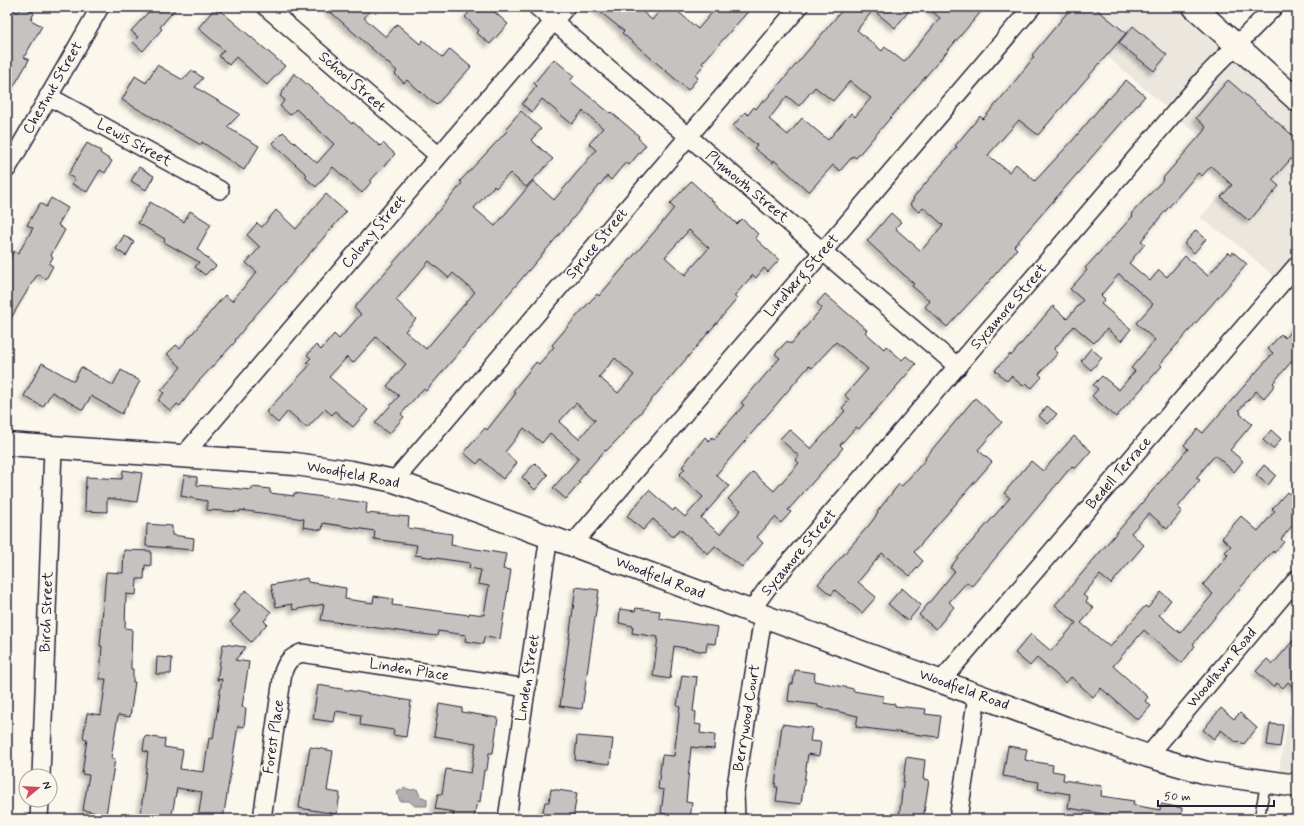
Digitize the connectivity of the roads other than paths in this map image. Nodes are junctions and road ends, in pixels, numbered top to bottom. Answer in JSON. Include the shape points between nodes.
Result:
{"nodes":[{"id":1,"x":100,"y":7,"type":"edge"},
{"id":2,"x":266,"y":7,"type":"edge"},
{"id":3,"x":537,"y":7,"type":"edge"},
{"id":4,"x":566,"y":7,"type":"edge"},
{"id":5,"x":799,"y":7,"type":"edge"},
{"id":6,"x":1032,"y":7,"type":"edge"},
{"id":7,"x":1194,"y":7,"type":"edge"},
{"id":8,"x":1274,"y":7,"type":"edge"},
{"id":9,"x":553,"y":22,"type":"junction"},
{"id":10,"x":1237,"y":45,"type":"junction"},
{"id":11,"x":48,"y":96,"type":"junction"},
{"id":12,"x":1297,"y":100,"type":"edge"},
{"id":13,"x":688,"y":137,"type":"junction"},
{"id":14,"x":439,"y":156,"type":"junction"},
{"id":15,"x":7,"y":169,"type":"edge"},
{"id":16,"x":220,"y":190,"type":"dead end"},
{"id":17,"x":823,"y":252,"type":"junction"},
{"id":18,"x":1297,"y":265,"type":"edge"},
{"id":19,"x":958,"y":367,"type":"junction"},
{"id":20,"x":7,"y":444,"type":"edge"},
{"id":21,"x":53,"y":448,"type":"junction"},
{"id":22,"x":182,"y":456,"type":"junction"},
{"id":23,"x":394,"y":481,"type":"junction"},
{"id":24,"x":549,"y":536,"type":"junction"},
{"id":25,"x":572,"y":545,"type":"junction"},
{"id":26,"x":1297,"y":579,"type":"edge"},
{"id":27,"x":757,"y":614,"type":"junction"},
{"id":28,"x":291,"y":657,"type":"joint"},
{"id":29,"x":940,"y":682,"type":"junction"},
{"id":30,"x":527,"y":688,"type":"junction"},
{"id":31,"x":978,"y":696,"type":"junction"},
{"id":32,"x":1148,"y":756,"type":"junction"},
{"id":33,"x":41,"y":768,"type":"edge"},
{"id":34,"x":1266,"y":782,"type":"junction"},
{"id":35,"x":1297,"y":786,"type":"edge"},
{"id":36,"x":40,"y":808,"type":"edge"},
{"id":37,"x":39,"y":819,"type":"edge"},
{"id":38,"x":262,"y":819,"type":"edge"},
{"id":39,"x":507,"y":819,"type":"edge"},
{"id":40,"x":736,"y":819,"type":"edge"},
{"id":41,"x":958,"y":819,"type":"edge"},
{"id":42,"x":1259,"y":819,"type":"edge"}],
"edges":[{"from":1,"to":11,"type":"street","name":"Chestnut Street"},
{"from":2,"to":14,"type":"street","name":"School Street"},
{"from":3,"to":9,"type":"street","name":"Plymouth Street"},
{"from":4,"to":9,"type":"street","name":"Colony Street"},
{"from":5,"to":13,"type":"street","name":"Spruce Street"},
{"from":6,"to":17,"type":"street","name":"Lindberg Street"},
{"from":7,"to":10,"type":"main road"},
{"from":8,"to":10,"type":"street","name":"Sycamore Street"},
{"from":9,"to":13,"type":"street","name":"Plymouth Street"},
{"from":9,"to":14,"type":"street","name":"Colony Street"},
{"from":10,"to":12,"type":"main road"},
{"from":10,"to":19,"type":"street","name":"Sycamore Street","via":[[1206,76]]},
{"from":11,"to":15,"type":"street","name":"Chestnut Street"},
{"from":11,"to":16,"type":"street","name":"Lewis Street"},
{"from":13,"to":17,"type":"street","name":"Plymouth Street"},
{"from":13,"to":23,"type":"street","name":"Spruce Street"},
{"from":14,"to":22,"type":"street","name":"Colony Street"},
{"from":17,"to":19,"type":"street","name":"Plymouth Street"},
{"from":17,"to":25,"type":"street","name":"Lindberg Street"},
{"from":18,"to":29,"type":"street","name":"Bedell Terrace"},
{"from":19,"to":27,"type":"street","name":"Sycamore Street","via":[[768,587]]},
{"from":20,"to":21,"type":"main road","name":"Woodfield Road"},
{"from":21,"to":22,"type":"main road","name":"Woodfield Road"},
{"from":21,"to":33,"type":"street","name":"Birch Street"},
{"from":22,"to":23,"type":"main road","name":"Woodfield Road","via":[[295,464]]},
{"from":23,"to":24,"type":"main road","name":"Woodfield Road"},
{"from":24,"to":25,"type":"main road","name":"Woodfield Road"},
{"from":24,"to":30,"type":"street","name":"Linden Street"},
{"from":25,"to":27,"type":"main road","name":"Woodfield Road"},
{"from":26,"to":32,"type":"street","name":"Woodlawn Road"},
{"from":27,"to":29,"type":"main road","name":"Woodfield Road"},
{"from":27,"to":40,"type":"street","name":"Berrywood Court","via":[[735,792]]},
{"from":28,"to":30,"type":"street","name":"Linden Place","via":[[301,653]]},
{"from":28,"to":38,"type":"street","name":"Forest Place","via":[[283,672]]},
{"from":29,"to":31,"type":"main road","name":"Woodfield Road"},
{"from":30,"to":39,"type":"street","name":"Linden Street"},
{"from":31,"to":32,"type":"main road","name":"Woodfield Road"},
{"from":31,"to":41,"type":"street"},
{"from":32,"to":34,"type":"main road","name":"Woodfield Road","via":[[1207,773]]},
{"from":34,"to":35,"type":"main road","name":"Woodfield Road"},
{"from":34,"to":42,"type":"lane"},
{"from":36,"to":37,"type":"street"}]}
